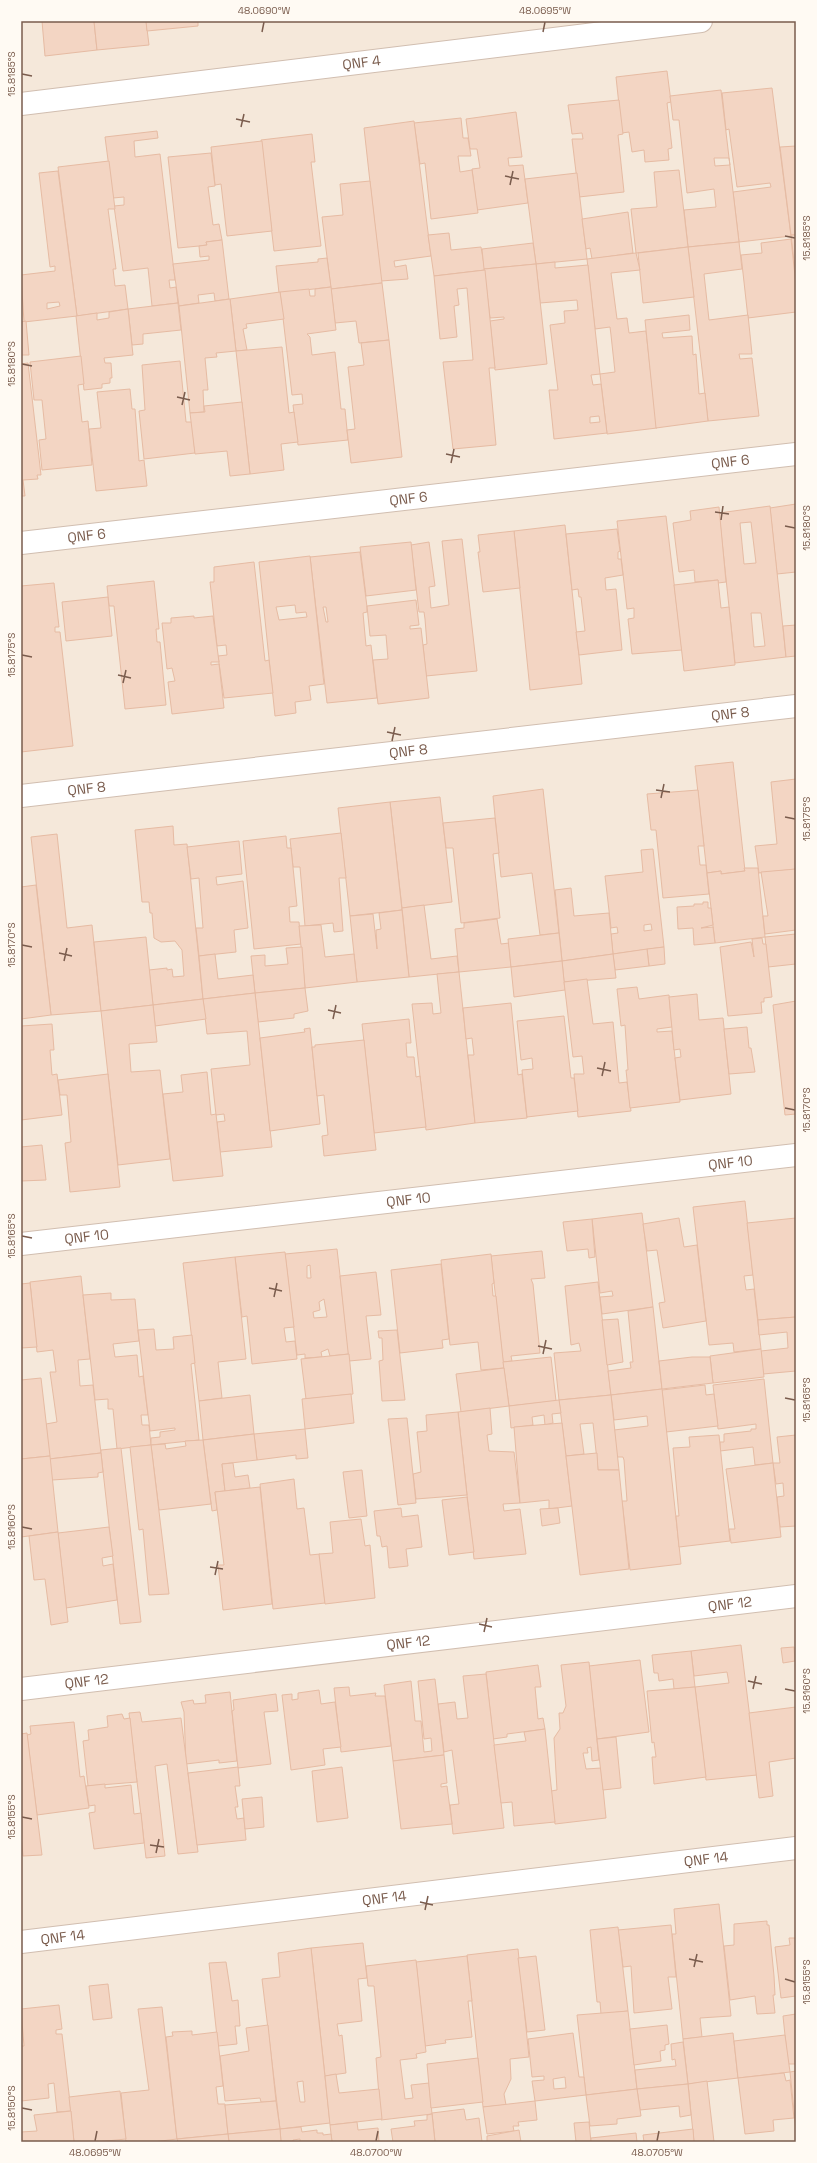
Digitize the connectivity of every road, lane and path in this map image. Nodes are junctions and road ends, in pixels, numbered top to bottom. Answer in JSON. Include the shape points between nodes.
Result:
{"nodes":[{"id":1,"x":701,"y":21,"type":"edge"},
{"id":2,"x":21,"y":104,"type":"edge"},
{"id":3,"x":796,"y":454,"type":"edge"},
{"id":4,"x":21,"y":543,"type":"edge"},
{"id":5,"x":796,"y":706,"type":"edge"},
{"id":6,"x":21,"y":796,"type":"edge"},
{"id":7,"x":796,"y":1155,"type":"edge"},
{"id":8,"x":21,"y":1244,"type":"edge"},
{"id":9,"x":796,"y":1596,"type":"edge"},
{"id":10,"x":21,"y":1689,"type":"edge"},
{"id":11,"x":796,"y":1848,"type":"edge"},
{"id":12,"x":21,"y":1942,"type":"edge"}],
"edges":[{"from":1,"to":2,"type":"street","name":"QNF 4"},
{"from":3,"to":4,"type":"street","name":"QNF 6"},
{"from":5,"to":6,"type":"street","name":"QNF 8"},
{"from":7,"to":8,"type":"street","name":"QNF 10"},
{"from":9,"to":10,"type":"street","name":"QNF 12"},
{"from":11,"to":12,"type":"street","name":"QNF 14"}]}
